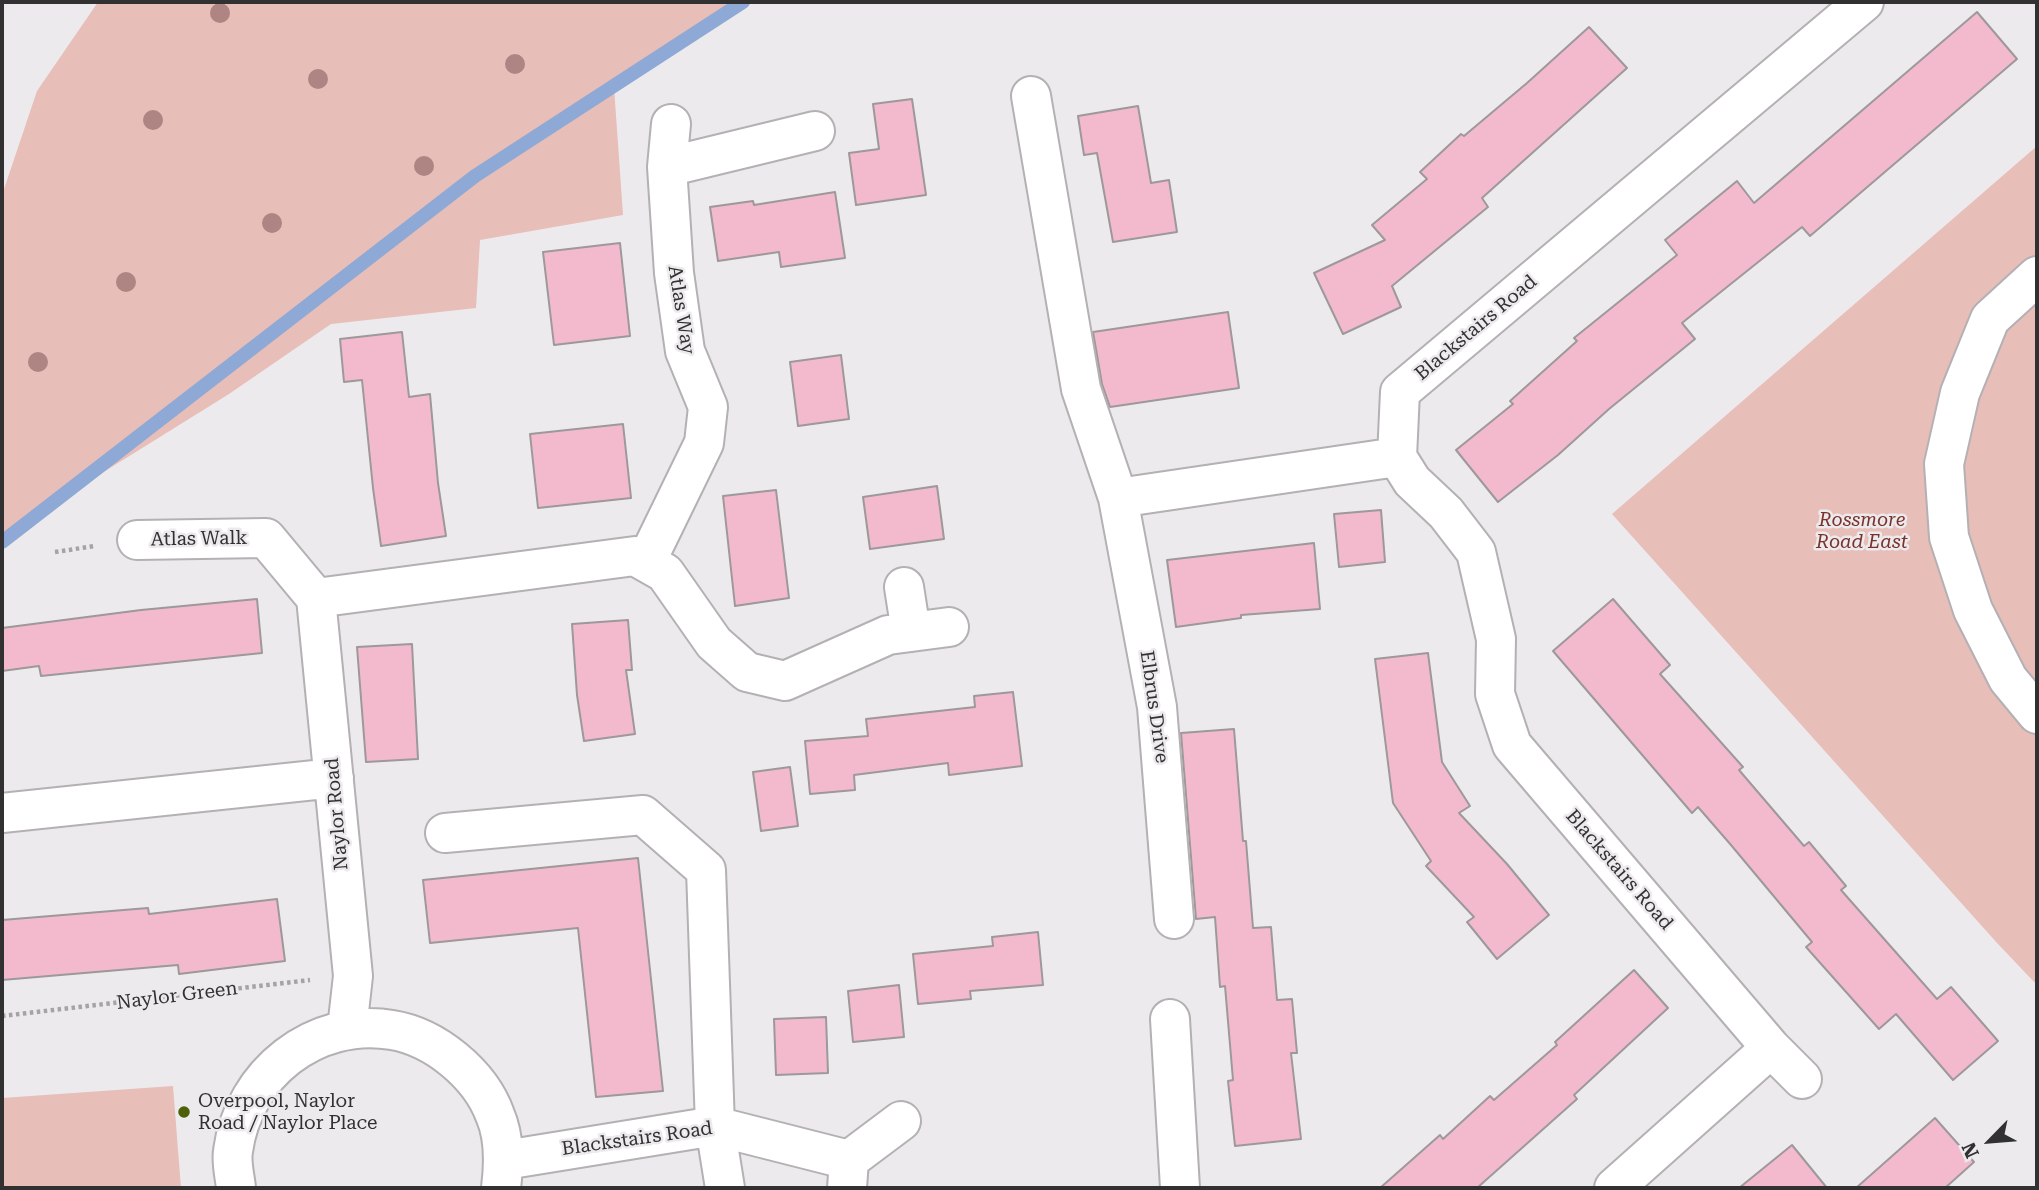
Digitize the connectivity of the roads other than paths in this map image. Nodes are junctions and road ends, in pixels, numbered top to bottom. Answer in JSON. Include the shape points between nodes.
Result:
{"nodes":[{"id":1,"x":1864,"y":2,"type":"edge"},
{"id":2,"x":1031,"y":96,"type":"dead end"},
{"id":3,"x":671,"y":124,"type":"dead end"},
{"id":4,"x":815,"y":131,"type":"dead end"},
{"id":5,"x":667,"y":167,"type":"junction"},
{"id":6,"x":2037,"y":276,"type":"edge"},
{"id":7,"x":1397,"y":457,"type":"junction"},
{"id":8,"x":1118,"y":498,"type":"junction"},
{"id":9,"x":137,"y":540,"type":"dead end"},
{"id":10,"x":646,"y":562,"type":"junction"},
{"id":11,"x":904,"y":587,"type":"dead end"},
{"id":12,"x":316,"y":598,"type":"junction"},
{"id":13,"x":949,"y":627,"type":"dead end"},
{"id":14,"x":911,"y":632,"type":"junction"},
{"id":15,"x":2037,"y":714,"type":"edge"},
{"id":16,"x":334,"y":778,"type":"junction"},
{"id":17,"x":2,"y":813,"type":"edge"},
{"id":18,"x":444,"y":833,"type":"dead end"},
{"id":19,"x":1174,"y":919,"type":"dead end"},
{"id":20,"x":1170,"y":1019,"type":"dead end"},
{"id":21,"x":347,"y":1029,"type":"junction"},
{"id":22,"x":1771,"y":1048,"type":"junction"},
{"id":23,"x":1802,"y":1079,"type":"dead end"},
{"id":24,"x":901,"y":1121,"type":"dead end"},
{"id":25,"x":715,"y":1125,"type":"junction"},
{"id":26,"x":503,"y":1174,"type":"edge"},
{"id":27,"x":848,"y":1174,"type":"edge"},
{"id":28,"x":236,"y":1188,"type":"edge"},
{"id":29,"x":725,"y":1188,"type":"edge"},
{"id":30,"x":1180,"y":1188,"type":"edge"},
{"id":31,"x":1614,"y":1188,"type":"edge"}],
"edges":[{"from":1,"to":7,"type":"street","name":"Blackstairs Road","via":[[1400,392]]},
{"from":2,"to":8,"type":"street","name":"Elbrus Drive","via":[[1082,389]]},
{"from":3,"to":5,"type":"street","name":"Atlas Way"},
{"from":4,"to":5,"type":"street"},
{"from":5,"to":10,"type":"street","name":"Atlas Way","via":[[685,351],[708,407],[704,443]]},
{"from":6,"to":15,"type":"street","via":[[1990,320],[1960,393],[1944,464],[1948,537],[1973,610],[2008,679]]},
{"from":7,"to":8,"type":"street"},
{"from":7,"to":22,"type":"street","name":"Blackstairs Road","via":[[1412,481],[1446,513],[1476,552],[1496,639],[1494,694],[1512,746]]},
{"from":8,"to":19,"type":"street","name":"Elbrus Drive","via":[[1157,707]]},
{"from":9,"to":12,"type":"street","name":"Atlas Walk","via":[[266,538]]},
{"from":10,"to":12,"type":"street","via":[[635,556]]},
{"from":10,"to":14,"type":"street","via":[[665,573],[713,643],[747,672],[785,681],[888,635]]},
{"from":11,"to":14,"type":"street"},
{"from":12,"to":16,"type":"street","name":"Naylor Road"},
{"from":13,"to":14,"type":"street"},
{"from":16,"to":17,"type":"street"},
{"from":16,"to":21,"type":"street","name":"Naylor Road","via":[[353,976]]},
{"from":18,"to":25,"type":"street","via":[[643,815],[706,870]]},
{"from":20,"to":30,"type":"street"},
{"from":21,"to":26,"type":"street","via":[[393,1030],[436,1045],[471,1075],[495,1115]]},
{"from":21,"to":28,"type":"street","via":[[304,1044],[268,1072],[244,1109],[233,1152]]},
{"from":22,"to":23,"type":"street","name":"Blackstairs Road"},
{"from":22,"to":31,"type":"street"},
{"from":24,"to":27,"type":"street","name":"Blackstairs Road"},
{"from":25,"to":26,"type":"street","name":"Blackstairs Road"},
{"from":25,"to":27,"type":"street","name":"Blackstairs Road"},
{"from":25,"to":29,"type":"street"}]}
